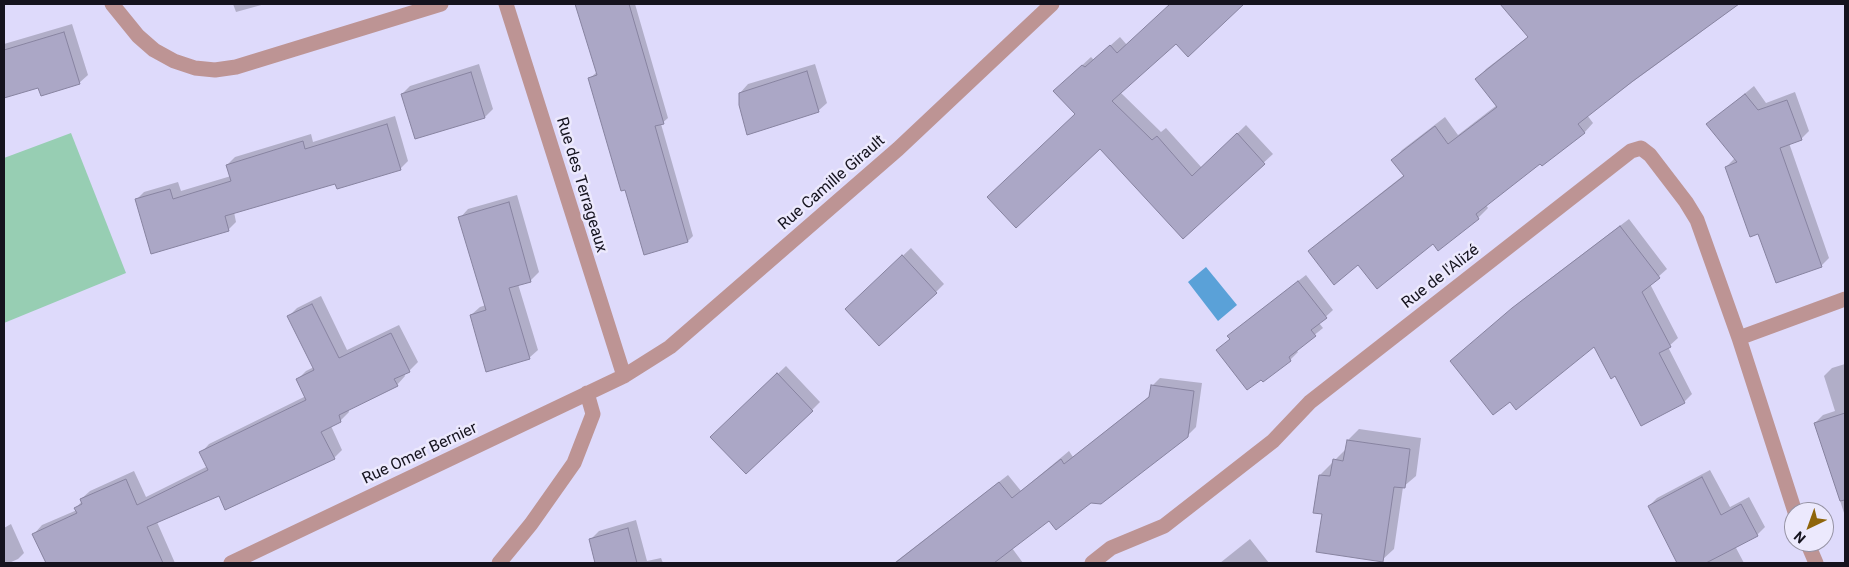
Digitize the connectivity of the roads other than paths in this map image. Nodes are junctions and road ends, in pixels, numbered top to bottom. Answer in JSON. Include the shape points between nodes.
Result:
{"nodes":[{"id":1,"x":112,"y":4,"type":"edge"},
{"id":2,"x":442,"y":4,"type":"edge"},
{"id":3,"x":506,"y":4,"type":"edge"},
{"id":4,"x":1052,"y":4,"type":"edge"},
{"id":5,"x":1845,"y":299,"type":"edge"},
{"id":6,"x":1739,"y":338,"type":"junction"},
{"id":7,"x":624,"y":376,"type":"junction"},
{"id":8,"x":587,"y":393,"type":"junction"},
{"id":9,"x":1792,"y":502,"type":"edge"},
{"id":10,"x":231,"y":563,"type":"edge"},
{"id":11,"x":498,"y":563,"type":"edge"},
{"id":12,"x":1092,"y":563,"type":"edge"}],
"edges":[{"from":1,"to":2,"type":"street","via":[[154,50],[195,68],[215,70],[236,67]]},
{"from":3,"to":7,"type":"street","name":"Rue des Terrageaux"},
{"from":4,"to":7,"type":"street","name":"Rue Camille Girault","via":[[898,149],[757,272],[670,347]]},
{"from":5,"to":6,"type":"street"},
{"from":6,"to":9,"type":"street","name":"Rue de l'Alizé"},
{"from":6,"to":12,"type":"street","name":"Rue de l'Alizé","via":[[1693,212],[1650,155],[1636,148],[1310,402],[1273,441],[1164,526],[1111,548]]},
{"from":7,"to":8,"type":"street","name":"Rue Omer Bernier"},
{"from":8,"to":10,"type":"street","name":"Rue Omer Bernier"},
{"from":8,"to":11,"type":"street","via":[[593,414],[574,463],[531,524]]}]}
